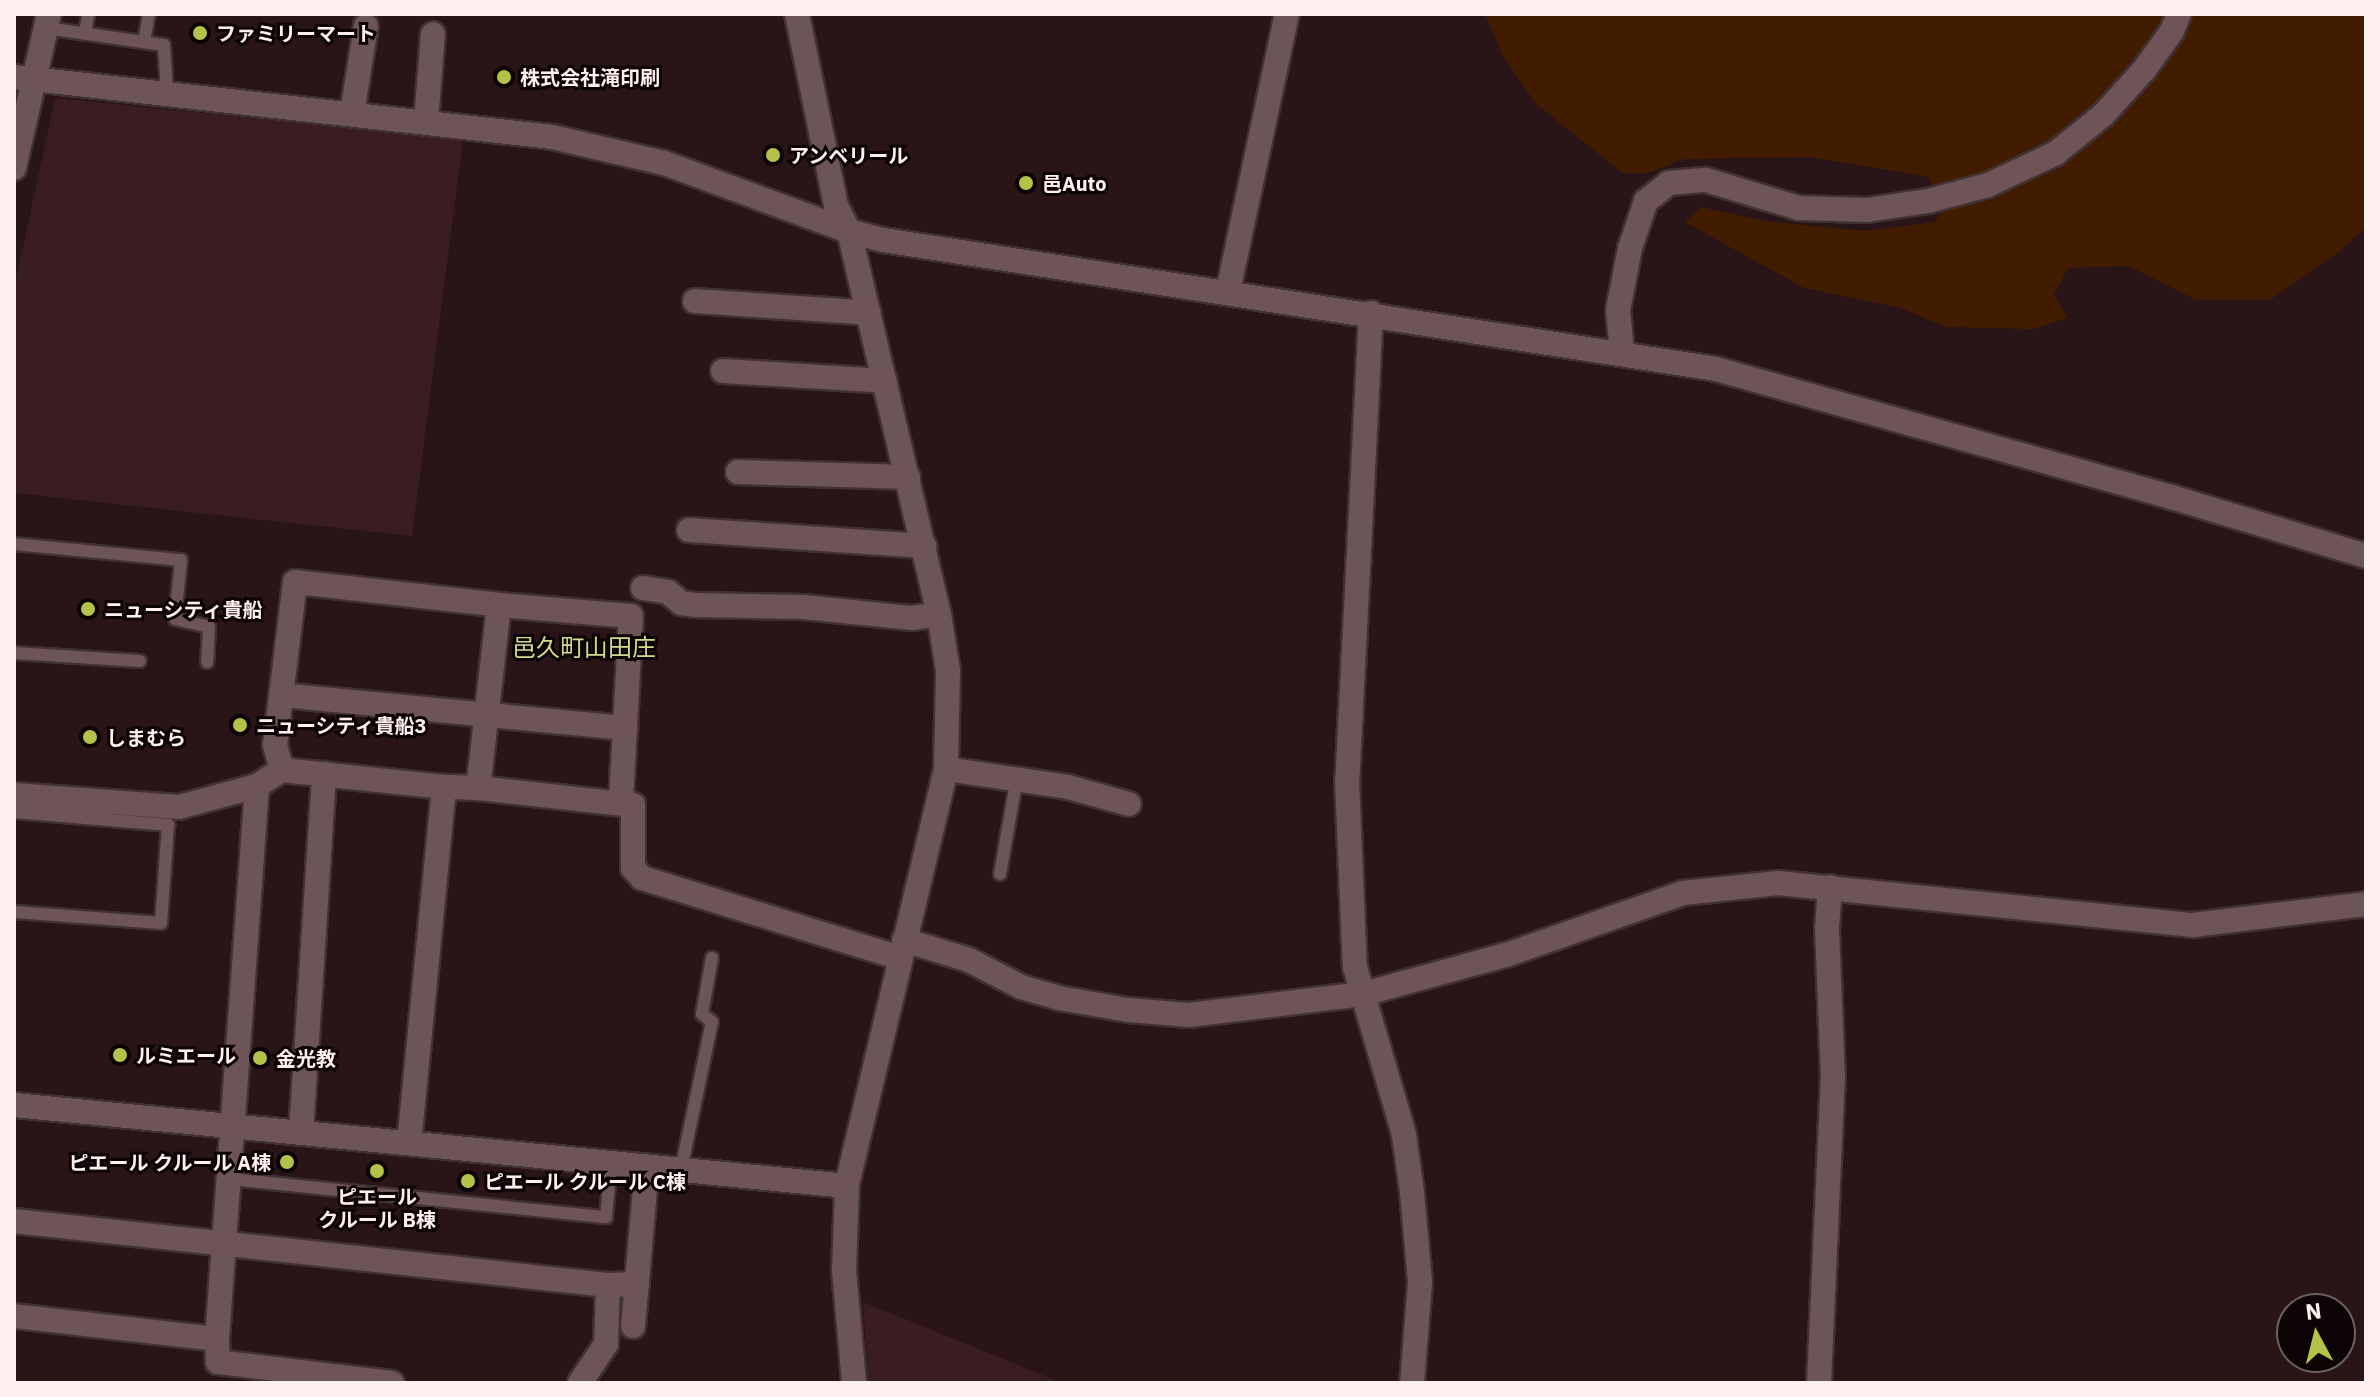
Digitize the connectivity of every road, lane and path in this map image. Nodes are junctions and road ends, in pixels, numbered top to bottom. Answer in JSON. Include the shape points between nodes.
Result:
{"nodes":[{"id":1,"x":88,"y":14,"type":"edge"},
{"id":2,"x":149,"y":14,"type":"edge"},
{"id":3,"x":797,"y":14,"type":"edge"},
{"id":4,"x":1287,"y":14,"type":"edge"},
{"id":5,"x":2179,"y":14,"type":"edge"},
{"id":6,"x":48,"y":21,"type":"edge"},
{"id":7,"x":366,"y":26,"type":"dead end"},
{"id":8,"x":85,"y":34,"type":"junction"},
{"id":9,"x":433,"y":34,"type":"dead end"},
{"id":10,"x":144,"y":42,"type":"junction"},
{"id":11,"x":24,"y":76,"type":"edge"},
{"id":12,"x":167,"y":92,"type":"junction"},
{"id":13,"x":352,"y":114,"type":"junction"},
{"id":14,"x":426,"y":122,"type":"junction"},
{"id":15,"x":14,"y":168,"type":"edge"},
{"id":16,"x":849,"y":231,"type":"junction"},
{"id":17,"x":1228,"y":291,"type":"junction"},
{"id":18,"x":695,"y":301,"type":"dead end"},
{"id":19,"x":869,"y":313,"type":"junction"},
{"id":20,"x":1371,"y":313,"type":"junction"},
{"id":21,"x":1622,"y":352,"type":"junction"},
{"id":22,"x":723,"y":371,"type":"dead end"},
{"id":23,"x":885,"y":381,"type":"junction"},
{"id":24,"x":738,"y":472,"type":"dead end"},
{"id":25,"x":908,"y":477,"type":"junction"},
{"id":26,"x":689,"y":530,"type":"dead end"},
{"id":27,"x":14,"y":544,"type":"edge"},
{"id":28,"x":924,"y":546,"type":"junction"},
{"id":29,"x":2366,"y":556,"type":"edge"},
{"id":30,"x":643,"y":588,"type":"dead end"},
{"id":31,"x":499,"y":605,"type":"junction"},
{"id":32,"x":939,"y":614,"type":"junction"},
{"id":33,"x":14,"y":653,"type":"edge"},
{"id":34,"x":140,"y":661,"type":"dead end"},
{"id":35,"x":207,"y":662,"type":"dead end"},
{"id":36,"x":281,"y":695,"type":"junction"},
{"id":37,"x":487,"y":714,"type":"junction"},
{"id":38,"x":625,"y":728,"type":"junction"},
{"id":39,"x":946,"y":769,"type":"junction"},
{"id":40,"x":282,"y":770,"type":"junction"},
{"id":41,"x":324,"y":774,"type":"junction"},
{"id":42,"x":1017,"y":778,"type":"junction"},
{"id":43,"x":257,"y":786,"type":"junction"},
{"id":44,"x":444,"y":787,"type":"junction"},
{"id":45,"x":478,"y":788,"type":"junction"},
{"id":46,"x":14,"y":795,"type":"edge"},
{"id":47,"x":621,"y":803,"type":"junction"},
{"id":48,"x":1129,"y":804,"type":"dead end"},
{"id":49,"x":14,"y":812,"type":"edge"},
{"id":50,"x":1000,"y":874,"type":"dead end"},
{"id":51,"x":1830,"y":887,"type":"junction"},
{"id":52,"x":2366,"y":904,"type":"edge"},
{"id":53,"x":14,"y":912,"type":"edge"},
{"id":54,"x":902,"y":949,"type":"junction"},
{"id":55,"x":712,"y":958,"type":"dead end"},
{"id":56,"x":1363,"y":994,"type":"junction"},
{"id":57,"x":14,"y":1105,"type":"edge"},
{"id":58,"x":234,"y":1127,"type":"junction"},
{"id":59,"x":301,"y":1132,"type":"junction"},
{"id":60,"x":409,"y":1143,"type":"junction"},
{"id":61,"x":611,"y":1163,"type":"junction"},
{"id":62,"x":647,"y":1167,"type":"junction"},
{"id":63,"x":681,"y":1170,"type":"junction"},
{"id":64,"x":230,"y":1179,"type":"junction"},
{"id":65,"x":847,"y":1186,"type":"junction"},
{"id":66,"x":14,"y":1221,"type":"edge"},
{"id":67,"x":224,"y":1244,"type":"junction"},
{"id":68,"x":637,"y":1284,"type":"junction"},
{"id":69,"x":608,"y":1285,"type":"junction"},
{"id":70,"x":14,"y":1316,"type":"edge"},
{"id":71,"x":633,"y":1326,"type":"dead end"},
{"id":72,"x":217,"y":1339,"type":"junction"},
{"id":73,"x":392,"y":1383,"type":"edge"},
{"id":74,"x":580,"y":1383,"type":"edge"},
{"id":75,"x":854,"y":1383,"type":"edge"},
{"id":76,"x":1412,"y":1383,"type":"edge"},
{"id":77,"x":1819,"y":1383,"type":"edge"}],
"edges":[{"from":1,"to":8,"type":"lane"},
{"from":2,"to":10,"type":"lane"},
{"from":3,"to":16,"type":"street","via":[[836,206]]},
{"from":4,"to":17,"type":"street"},
{"from":5,"to":21,"type":"street","via":[[2144,70],[2103,115],[2056,153],[1988,185],[1867,210],[1799,208],[1706,180],[1669,183],[1646,201],[1630,248],[1618,310]]},
{"from":6,"to":8,"type":"lane"},
{"from":6,"to":11,"type":"street"},
{"from":7,"to":13,"type":"street"},
{"from":8,"to":10,"type":"lane"},
{"from":9,"to":14,"type":"street"},
{"from":10,"to":12,"type":"lane","via":[[164,45]]},
{"from":11,"to":12,"type":"street"},
{"from":11,"to":15,"type":"street"},
{"from":12,"to":13,"type":"street"},
{"from":13,"to":14,"type":"street"},
{"from":14,"to":16,"type":"street","via":[[552,137],[664,163]]},
{"from":16,"to":17,"type":"street"},
{"from":16,"to":19,"type":"street"},
{"from":17,"to":20,"type":"street"},
{"from":18,"to":19,"type":"street"},
{"from":19,"to":23,"type":"street"},
{"from":20,"to":21,"type":"street"},
{"from":20,"to":56,"type":"street","via":[[1347,780],[1355,967]]},
{"from":21,"to":29,"type":"street","via":[[1769,382]]},
{"from":22,"to":23,"type":"street"},
{"from":23,"to":25,"type":"street"},
{"from":24,"to":25,"type":"street"},
{"from":25,"to":28,"type":"street"},
{"from":26,"to":28,"type":"street"},
{"from":27,"to":35,"type":"lane","via":[[181,560],[175,619],[209,627]]},
{"from":28,"to":32,"type":"street"},
{"from":30,"to":32,"type":"street","via":[[695,605],[803,607],[912,618]]},
{"from":31,"to":36,"type":"street","via":[[295,582]]},
{"from":31,"to":37,"type":"street"},
{"from":31,"to":38,"type":"street","via":[[631,616]]},
{"from":32,"to":39,"type":"street","via":[[948,671]]},
{"from":33,"to":34,"type":"lane"},
{"from":36,"to":37,"type":"street"},
{"from":36,"to":40,"type":"street","via":[[275,745]]},
{"from":37,"to":38,"type":"street"},
{"from":37,"to":45,"type":"street"},
{"from":38,"to":47,"type":"street"},
{"from":39,"to":42,"type":"street"},
{"from":39,"to":54,"type":"street"},
{"from":40,"to":41,"type":"street"},
{"from":40,"to":43,"type":"street"},
{"from":41,"to":44,"type":"street"},
{"from":41,"to":59,"type":"street"},
{"from":42,"to":48,"type":"street"},
{"from":42,"to":50,"type":"lane"},
{"from":43,"to":46,"type":"street","via":[[179,807]]},
{"from":43,"to":58,"type":"street"},
{"from":44,"to":45,"type":"street"},
{"from":44,"to":60,"type":"street"},
{"from":45,"to":47,"type":"street"},
{"from":47,"to":54,"type":"street","via":[[633,805],[633,868],[642,878]]},
{"from":49,"to":53,"type":"lane","via":[[168,825],[161,923]]},
{"from":51,"to":52,"type":"street","via":[[2193,925]]},
{"from":51,"to":56,"type":"street","via":[[1778,883],[1683,893],[1506,955]]},
{"from":51,"to":77,"type":"street","via":[[1833,1078]]},
{"from":54,"to":56,"type":"street","via":[[969,960],[1021,987],[1128,1010],[1189,1015]]},
{"from":54,"to":65,"type":"street"},
{"from":55,"to":63,"type":"lane","via":[[702,1014],[712,1022]]},
{"from":56,"to":76,"type":"street","via":[[1404,1135],[1412,1192],[1420,1282]]},
{"from":57,"to":58,"type":"street"},
{"from":58,"to":59,"type":"street"},
{"from":58,"to":64,"type":"street"},
{"from":59,"to":60,"type":"street"},
{"from":60,"to":61,"type":"street"},
{"from":61,"to":62,"type":"street"},
{"from":61,"to":64,"type":"lane","via":[[606,1217]]},
{"from":62,"to":63,"type":"street"},
{"from":62,"to":68,"type":"street"},
{"from":63,"to":65,"type":"street"},
{"from":64,"to":67,"type":"street"},
{"from":65,"to":75,"type":"street","via":[[844,1270]]},
{"from":66,"to":67,"type":"street"},
{"from":67,"to":69,"type":"street"},
{"from":67,"to":72,"type":"street"},
{"from":68,"to":69,"type":"street"},
{"from":68,"to":71,"type":"street"},
{"from":69,"to":74,"type":"street","via":[[606,1344]]},
{"from":70,"to":72,"type":"street"},
{"from":72,"to":73,"type":"street","via":[[218,1362]]}]}
